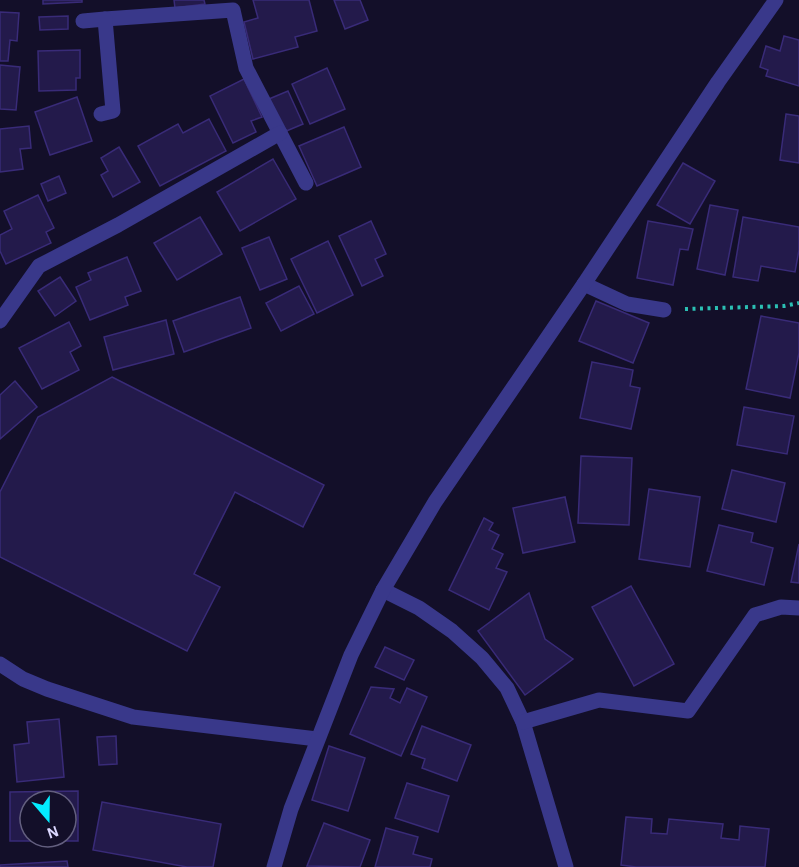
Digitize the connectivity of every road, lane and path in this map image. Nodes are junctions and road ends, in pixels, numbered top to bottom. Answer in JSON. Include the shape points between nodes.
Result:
{"nodes":[{"id":1,"x":776,"y":0,"type":"edge"},
{"id":2,"x":149,"y":7,"type":"edge"},
{"id":3,"x":105,"y":19,"type":"junction"},
{"id":4,"x":83,"y":21,"type":"dead end"},
{"id":5,"x":101,"y":114,"type":"dead end"},
{"id":6,"x":280,"y":133,"type":"junction"},
{"id":7,"x":306,"y":183,"type":"dead end"},
{"id":8,"x":584,"y":284,"type":"junction"},
{"id":9,"x":799,"y":303,"type":"edge"},
{"id":10,"x":664,"y":310,"type":"joint"},
{"id":11,"x":0,"y":321,"type":"edge"},
{"id":12,"x":383,"y":590,"type":"junction"},
{"id":13,"x":799,"y":608,"type":"edge"},
{"id":14,"x":0,"y":664,"type":"edge"},
{"id":15,"x":523,"y":722,"type":"junction"},
{"id":16,"x":317,"y":739,"type":"junction"},
{"id":17,"x":274,"y":867,"type":"edge"},
{"id":18,"x":566,"y":867,"type":"edge"}],
"edges":[{"from":1,"to":8,"type":"street"},
{"from":2,"to":3,"type":"street"},
{"from":2,"to":6,"type":"street","via":[[233,10],[246,68]]},
{"from":3,"to":4,"type":"street"},
{"from":3,"to":5,"type":"street","via":[[113,111]]},
{"from":6,"to":7,"type":"street"},
{"from":6,"to":11,"type":"street","via":[[39,266]]},
{"from":8,"to":10,"type":"street","via":[[627,304]]},
{"from":8,"to":12,"type":"street","via":[[435,502]]},
{"from":9,"to":10,"type":"path"},
{"from":12,"to":15,"type":"street","via":[[419,608],[482,658],[507,688]]},
{"from":12,"to":16,"type":"street"},
{"from":13,"to":15,"type":"street","via":[[781,607],[755,615],[688,711],[599,700]]},
{"from":14,"to":16,"type":"street","via":[[47,689],[133,717]]},
{"from":15,"to":18,"type":"street"},
{"from":16,"to":17,"type":"street"}]}
